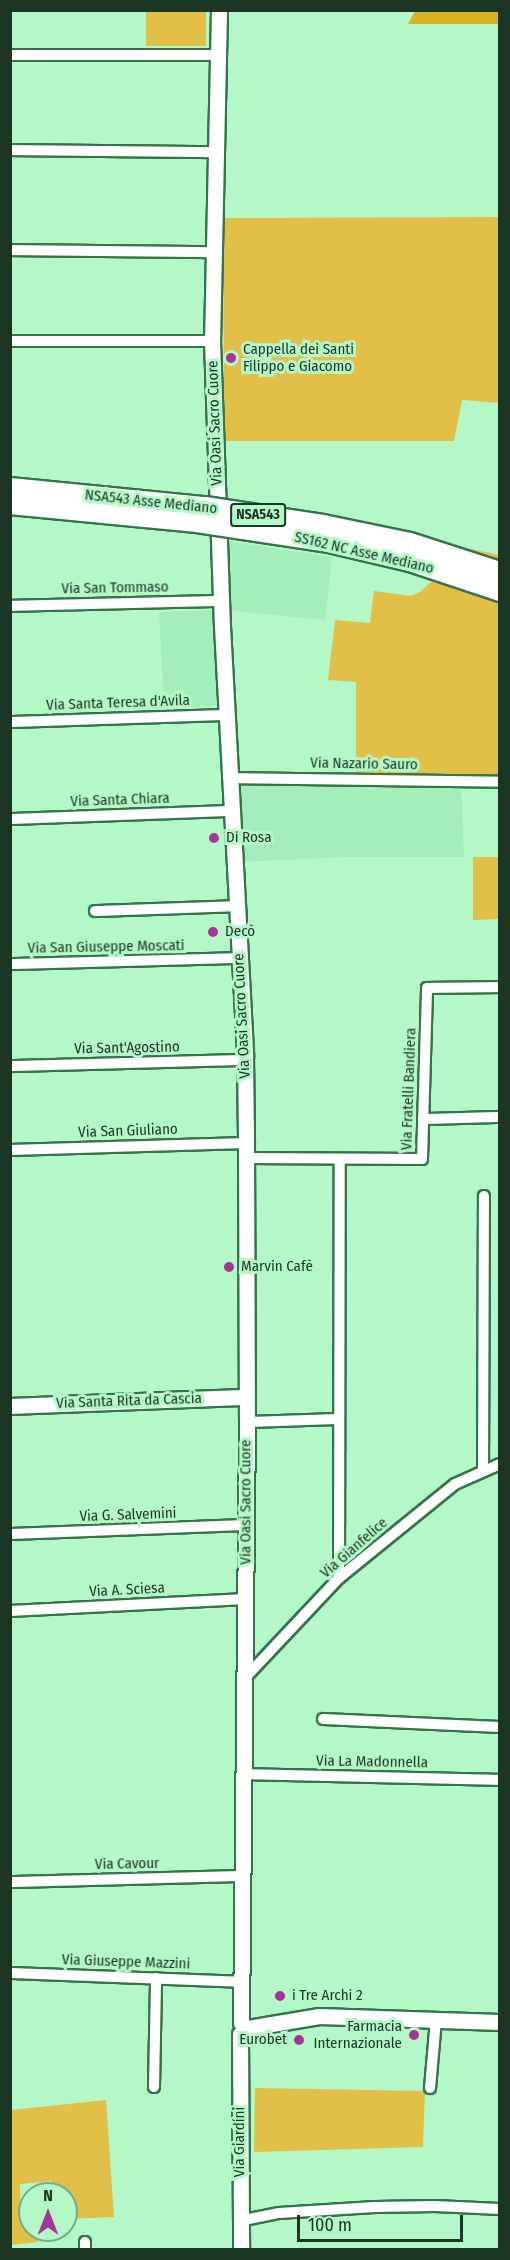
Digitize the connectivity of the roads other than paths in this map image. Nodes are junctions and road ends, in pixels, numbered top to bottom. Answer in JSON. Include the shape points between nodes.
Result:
{"nodes":[{"id":1,"x":219,"y":10,"type":"edge"},
{"id":2,"x":10,"y":55,"type":"edge"},
{"id":3,"x":218,"y":55,"type":"junction"},
{"id":4,"x":10,"y":150,"type":"edge"},
{"id":5,"x":216,"y":152,"type":"junction"},
{"id":6,"x":10,"y":250,"type":"edge"},
{"id":7,"x":214,"y":252,"type":"junction"},
{"id":8,"x":10,"y":341,"type":"edge"},
{"id":9,"x":212,"y":341,"type":"junction"},
{"id":10,"x":10,"y":488,"type":"edge"},
{"id":11,"x":10,"y":504,"type":"edge"},
{"id":12,"x":500,"y":572,"type":"edge"},
{"id":13,"x":500,"y":591,"type":"edge"},
{"id":14,"x":221,"y":601,"type":"junction"},
{"id":15,"x":10,"y":606,"type":"edge"},
{"id":16,"x":226,"y":715,"type":"junction"},
{"id":17,"x":10,"y":722,"type":"edge"},
{"id":18,"x":228,"y":778,"type":"junction"},
{"id":19,"x":500,"y":782,"type":"edge"},
{"id":20,"x":230,"y":811,"type":"junction"},
{"id":21,"x":10,"y":819,"type":"edge"},
{"id":22,"x":236,"y":906,"type":"junction"},
{"id":23,"x":95,"y":911,"type":"dead end"},
{"id":24,"x":239,"y":958,"type":"junction"},
{"id":25,"x":10,"y":964,"type":"edge"},
{"id":26,"x":500,"y":987,"type":"edge"},
{"id":27,"x":245,"y":1060,"type":"junction"},
{"id":28,"x":10,"y":1066,"type":"edge"},
{"id":29,"x":500,"y":1117,"type":"edge"},
{"id":30,"x":423,"y":1119,"type":"junction"},
{"id":31,"x":10,"y":1150,"type":"edge"},
{"id":32,"x":246,"y":1150,"type":"junction"},
{"id":33,"x":340,"y":1159,"type":"junction"},
{"id":34,"x":484,"y":1196,"type":"dead end"},
{"id":35,"x":247,"y":1396,"type":"junction"},
{"id":36,"x":10,"y":1406,"type":"edge"},
{"id":37,"x":339,"y":1419,"type":"junction"},
{"id":38,"x":247,"y":1422,"type":"junction"},
{"id":39,"x":500,"y":1464,"type":"edge"},
{"id":40,"x":483,"y":1472,"type":"junction"},
{"id":41,"x":246,"y":1526,"type":"junction"},
{"id":42,"x":10,"y":1534,"type":"edge"},
{"id":43,"x":339,"y":1578,"type":"junction"},
{"id":44,"x":246,"y":1599,"type":"junction"},
{"id":45,"x":10,"y":1611,"type":"edge"},
{"id":46,"x":245,"y":1678,"type":"junction"},
{"id":47,"x":323,"y":1719,"type":"dead end"},
{"id":48,"x":500,"y":1727,"type":"edge"},
{"id":49,"x":245,"y":1774,"type":"junction"},
{"id":50,"x":500,"y":1779,"type":"edge"},
{"id":51,"x":244,"y":1876,"type":"junction"},
{"id":52,"x":10,"y":1882,"type":"edge"},
{"id":53,"x":10,"y":1972,"type":"edge"},
{"id":54,"x":156,"y":1978,"type":"junction"},
{"id":55,"x":241,"y":1982,"type":"junction"},
{"id":56,"x":436,"y":2020,"type":"junction"},
{"id":57,"x":500,"y":2022,"type":"edge"},
{"id":58,"x":243,"y":2028,"type":"junction"},
{"id":59,"x":154,"y":2087,"type":"dead end"},
{"id":60,"x":430,"y":2088,"type":"dead end"},
{"id":61,"x":500,"y":2209,"type":"edge"},
{"id":62,"x":239,"y":2222,"type":"junction"},
{"id":63,"x":241,"y":2250,"type":"edge"}],
"edges":[{"from":1,"to":3,"type":"street","name":"Via Oasi Sacro Cuore"},
{"from":2,"to":3,"type":"street"},
{"from":3,"to":5,"type":"street","name":"Via Oasi Sacro Cuore"},
{"from":4,"to":5,"type":"street"},
{"from":5,"to":7,"type":"street","name":"Via Oasi Sacro Cuore"},
{"from":6,"to":7,"type":"street"},
{"from":7,"to":9,"type":"street","name":"Via Oasi Sacro Cuore"},
{"from":8,"to":9,"type":"street"},
{"from":9,"to":14,"type":"street","name":"Via Oasi Sacro Cuore"},
{"from":10,"to":12,"type":"highway","name":"NSA543 Asse Mediano","number":"NSA543","bridge":true,"via":[[205,507],[323,525],[411,543]]},
{"from":11,"to":13,"type":"highway","name":"SS162 NC Asse Mediano","bridge":true,"via":[[197,522],[329,542],[410,561]]},
{"from":14,"to":15,"type":"street","name":"Via San Tommaso"},
{"from":14,"to":16,"type":"street","name":"Via Oasi Sacro Cuore"},
{"from":16,"to":17,"type":"street","name":"Via Santa Teresa d'Avila"},
{"from":16,"to":18,"type":"street","name":"Via Oasi Sacro Cuore"},
{"from":18,"to":19,"type":"street","name":"Via Nazario Sauro"},
{"from":18,"to":20,"type":"street","name":"Via Oasi Sacro Cuore"},
{"from":20,"to":21,"type":"street","name":"Via Santa Chiara"},
{"from":20,"to":22,"type":"street","name":"Via Oasi Sacro Cuore"},
{"from":22,"to":23,"type":"street"},
{"from":22,"to":24,"type":"street","name":"Via Oasi Sacro Cuore"},
{"from":24,"to":25,"type":"street","name":"Via San Giuseppe Moscati"},
{"from":24,"to":27,"type":"street","name":"Via Oasi Sacro Cuore"},
{"from":26,"to":30,"type":"street","name":"Via Fratelli Bandiera","via":[[428,988]]},
{"from":27,"to":28,"type":"street","name":"Via Sant'Agostino"},
{"from":27,"to":32,"type":"street","name":"Via Oasi Sacro Cuore"},
{"from":29,"to":30,"type":"street"},
{"from":30,"to":33,"type":"street","name":"Via Fratelli Bandiera","via":[[422,1159]]},
{"from":31,"to":32,"type":"street","name":"Via San Giuliano"},
{"from":32,"to":33,"type":"street","name":"Via Fratelli Bandiera"},
{"from":32,"to":35,"type":"street","name":"Via Oasi Sacro Cuore"},
{"from":33,"to":37,"type":"street"},
{"from":34,"to":40,"type":"street"},
{"from":35,"to":36,"type":"street","name":"Via Santa Rita da Cascia"},
{"from":35,"to":38,"type":"street","name":"Via Oasi Sacro Cuore"},
{"from":37,"to":38,"type":"street"},
{"from":37,"to":43,"type":"street"},
{"from":38,"to":41,"type":"street","name":"Via Oasi Sacro Cuore"},
{"from":39,"to":40,"type":"street","name":"Via Gianfelice"},
{"from":40,"to":43,"type":"street","name":"Via Gianfelice","via":[[454,1484]]},
{"from":41,"to":42,"type":"street","name":"Via G. Salvemini"},
{"from":41,"to":44,"type":"street","name":"Via Oasi Sacro Cuore"},
{"from":43,"to":46,"type":"street","name":"Via Gianfelice"},
{"from":44,"to":45,"type":"street","name":"Via A. Sciesa"},
{"from":44,"to":46,"type":"street","name":"Via Oasi Sacro Cuore"},
{"from":46,"to":49,"type":"street","name":"Via Oasi Sacro Cuore"},
{"from":47,"to":48,"type":"street"},
{"from":49,"to":50,"type":"street","name":"Via La Madonnella"},
{"from":49,"to":51,"type":"street","name":"Via Oasi Sacro Cuore"},
{"from":51,"to":52,"type":"street","name":"Via Cavour"},
{"from":51,"to":55,"type":"street","name":"Via Oasi Sacro Cuore"},
{"from":53,"to":54,"type":"street","name":"Via Giuseppe Mazzini"},
{"from":54,"to":55,"type":"street","name":"Via Giuseppe Mazzini"},
{"from":54,"to":59,"type":"street"},
{"from":55,"to":58,"type":"street","name":"Via Oasi Sacro Cuore"},
{"from":56,"to":57,"type":"street"},
{"from":56,"to":58,"type":"street","via":[[319,2016]]},
{"from":56,"to":60,"type":"street"},
{"from":58,"to":62,"type":"street","name":"Via Giardini"},
{"from":61,"to":62,"type":"street","via":[[375,2207],[279,2213]]},
{"from":62,"to":63,"type":"street","name":"Via Giardini"}]}
